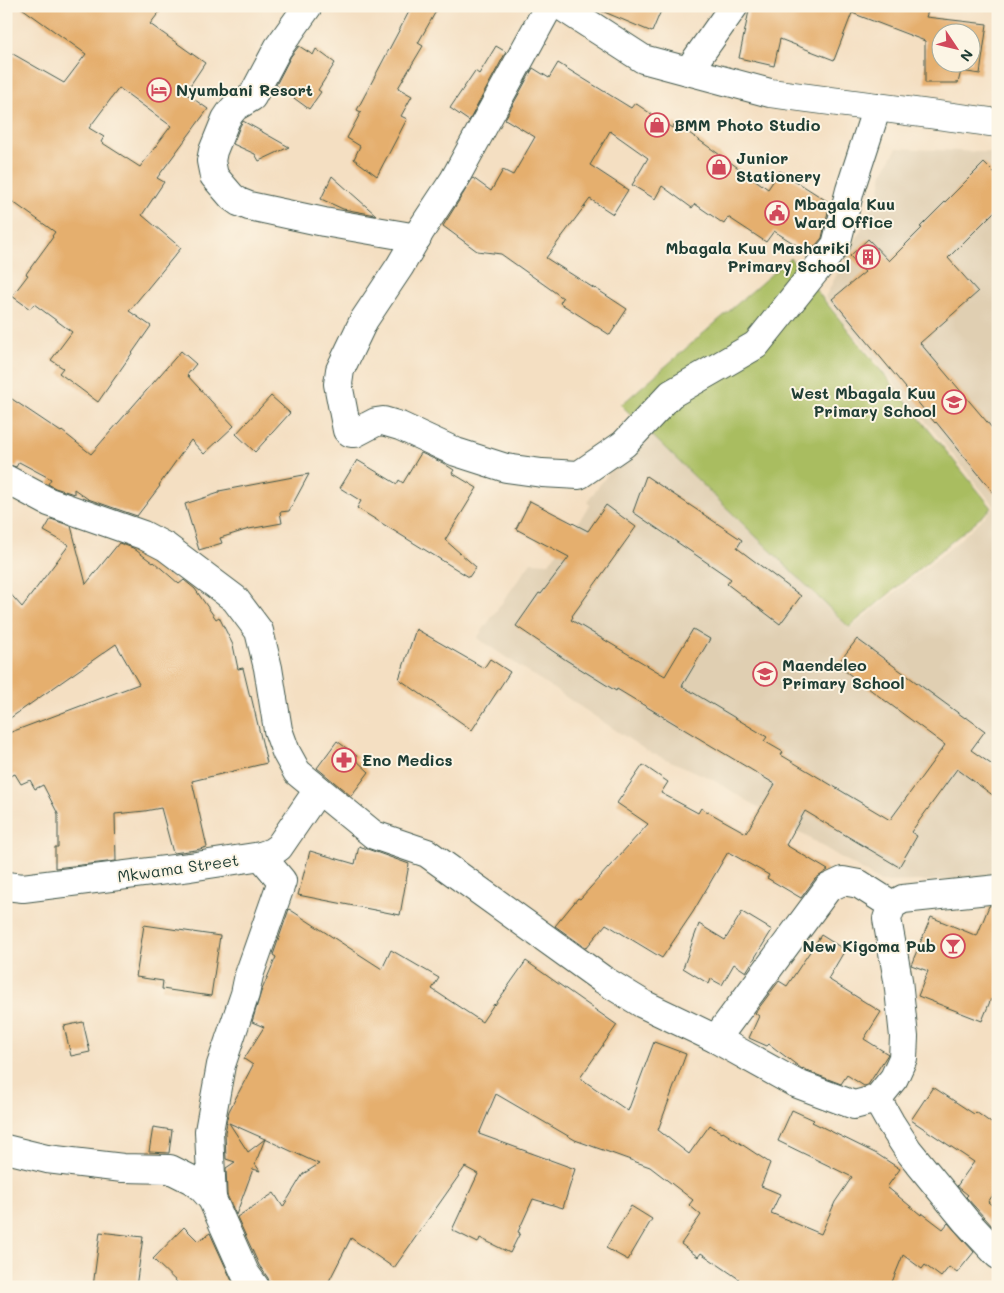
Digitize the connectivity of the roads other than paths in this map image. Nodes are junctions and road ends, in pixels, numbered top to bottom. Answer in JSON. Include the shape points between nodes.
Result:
{"nodes":[{"id":1,"x":308,"y":6,"type":"edge"},
{"id":2,"x":549,"y":6,"type":"edge"},
{"id":3,"x":562,"y":6,"type":"edge"},
{"id":4,"x":734,"y":6,"type":"edge"},
{"id":5,"x":688,"y":71,"type":"junction"},
{"id":6,"x":878,"y":107,"type":"junction"},
{"id":7,"x":998,"y":123,"type":"edge"},
{"id":8,"x":416,"y":238,"type":"junction"},
{"id":9,"x":6,"y":479,"type":"edge"},
{"id":10,"x":318,"y":790,"type":"junction"},
{"id":11,"x":261,"y":856,"type":"junction"},
{"id":12,"x":6,"y":886,"type":"edge"},
{"id":13,"x":998,"y":890,"type":"edge"},
{"id":14,"x":892,"y":906,"type":"junction"},
{"id":15,"x":716,"y":1039,"type":"junction"},
{"id":16,"x":877,"y":1099,"type":"junction"},
{"id":17,"x":6,"y":1149,"type":"edge"},
{"id":18,"x":212,"y":1199,"type":"junction"},
{"id":19,"x":998,"y":1255,"type":"edge"},
{"id":20,"x":255,"y":1287,"type":"edge"}],
"edges":[{"from":1,"to":8,"type":"street","via":[[278,48],[252,97],[226,120],[210,161],[214,176],[232,197],[249,206]]},
{"from":2,"to":8,"type":"street","via":[[454,180]]},
{"from":3,"to":5,"type":"street","via":[[643,59]]},
{"from":4,"to":5,"type":"street"},
{"from":5,"to":6,"type":"street","via":[[770,93]]},
{"from":6,"to":7,"type":"street"},
{"from":6,"to":8,"type":"street","via":[[850,190],[836,245],[756,345],[671,394],[624,444],[579,475],[506,468],[456,452],[383,421],[355,433],[348,431],[338,384],[340,370],[364,320]]},
{"from":9,"to":10,"type":"street","via":[[49,502],[143,535],[166,547],[235,599],[259,631],[278,730],[286,752],[297,772]]},
{"from":10,"to":11,"type":"street","name":"Mkwama Street","via":[[278,847]]},
{"from":10,"to":15,"type":"street","via":[[374,835],[427,853],[602,979],[643,1004]]},
{"from":11,"to":12,"type":"street","name":"Mkwama Street","via":[[23,888]]},
{"from":11,"to":18,"type":"street","via":[[282,881],[221,1065],[209,1130]]},
{"from":13,"to":14,"type":"street","via":[[903,899]]},
{"from":14,"to":15,"type":"street","via":[[859,884],[842,881],[828,888]]},
{"from":14,"to":16,"type":"street","via":[[887,919],[898,980],[903,1058],[894,1078]]},
{"from":15,"to":16,"type":"street","via":[[795,1083],[854,1105]]},
{"from":16,"to":19,"type":"street","via":[[908,1150]]},
{"from":17,"to":18,"type":"street","via":[[47,1159],[122,1168],[170,1169],[192,1180]]},
{"from":18,"to":20,"type":"street","via":[[245,1273]]}]}
